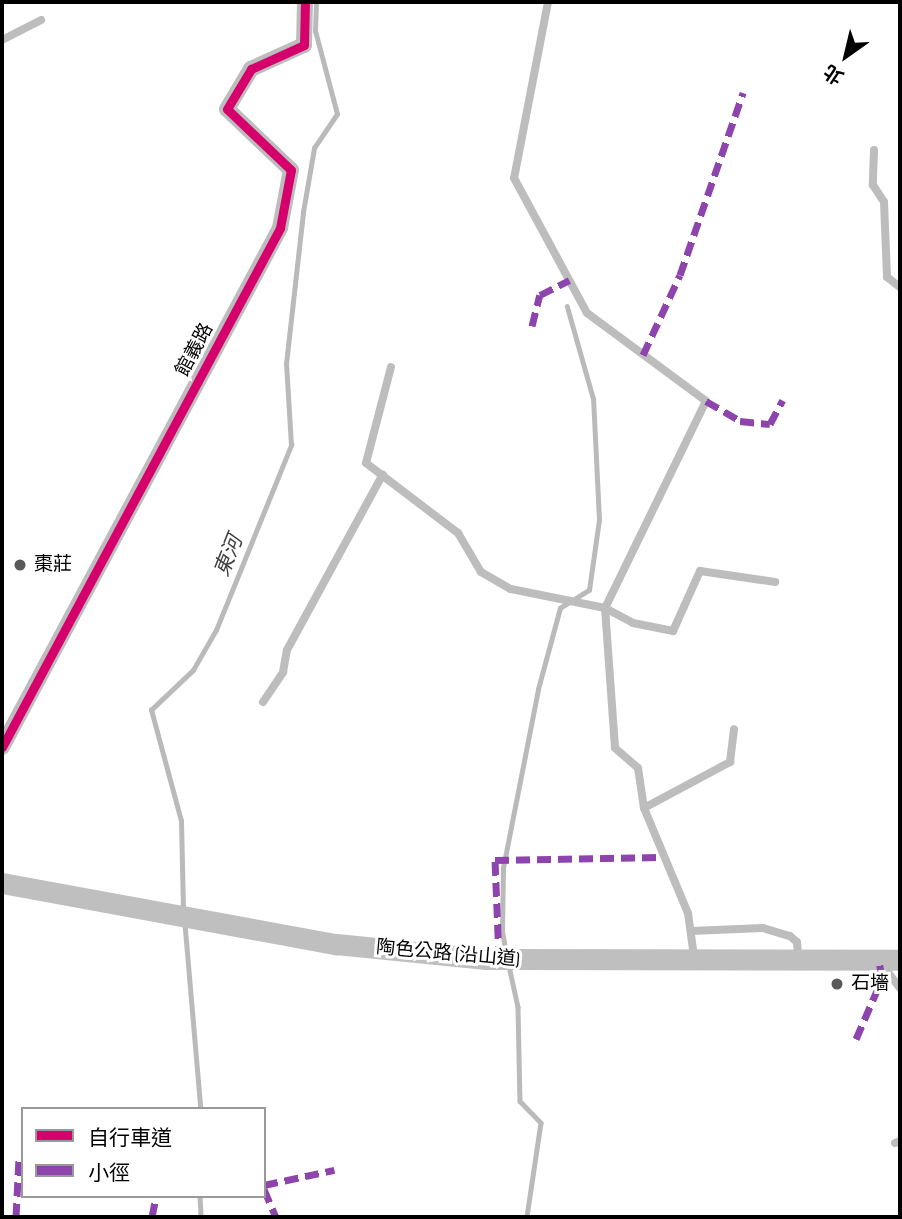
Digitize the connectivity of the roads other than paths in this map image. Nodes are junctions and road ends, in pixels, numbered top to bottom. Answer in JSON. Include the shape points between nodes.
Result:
{"nodes":[{"id":1,"x":305,"y":2,"type":"edge"},
{"id":2,"x":548,"y":2,"type":"edge"},
{"id":3,"x":41,"y":20,"type":"dead end"},
{"id":4,"x":2,"y":40,"type":"edge"},
{"id":5,"x":874,"y":150,"type":"dead end"},
{"id":6,"x":900,"y":287,"type":"edge"},
{"id":7,"x":391,"y":367,"type":"dead end"},
{"id":8,"x":383,"y":474,"type":"junction"},
{"id":9,"x":775,"y":582,"type":"dead end"},
{"id":10,"x":605,"y":608,"type":"junction"},
{"id":11,"x":263,"y":702,"type":"dead end"},
{"id":12,"x":734,"y":729,"type":"dead end"},
{"id":13,"x":2,"y":747,"type":"edge"},
{"id":14,"x":643,"y":808,"type":"junction"},
{"id":15,"x":2,"y":883,"type":"edge"},
{"id":16,"x":691,"y":931,"type":"junction"},
{"id":17,"x":890,"y":960,"type":"edge"},
{"id":18,"x":695,"y":961,"type":"junction"},
{"id":19,"x":798,"y":961,"type":"junction"},
{"id":20,"x":900,"y":988,"type":"edge"}],
"edges":[{"from":1,"to":13,"type":"street","name":"館義路","via":[[304,45],[251,69],[228,109],[290,170],[280,228]]},
{"from":2,"to":10,"type":"lane","via":[[514,178],[587,313],[706,401]]},
{"from":3,"to":4,"type":"lane"},
{"from":5,"to":6,"type":"lane","via":[[873,185],[884,202],[887,277]]},
{"from":7,"to":8,"type":"lane","via":[[366,463]]},
{"from":8,"to":10,"type":"lane","via":[[458,533],[481,572],[511,589]]},
{"from":8,"to":11,"type":"lane","via":[[287,650],[283,672]]},
{"from":9,"to":10,"type":"lane","via":[[700,571],[673,631],[633,623]]},
{"from":10,"to":14,"type":"lane","via":[[615,748],[638,768]]},
{"from":12,"to":14,"type":"lane","via":[[730,762]]},
{"from":14,"to":16,"type":"lane","via":[[688,913]]},
{"from":15,"to":18,"type":"main road","name":"陶色公路 (沿山道)","via":[[336,944],[486,959]]},
{"from":16,"to":18,"type":"lane"},
{"from":16,"to":19,"type":"lane","via":[[763,928],[797,942]]},
{"from":17,"to":19,"type":"main road","name":"陶色公路 (沿山道)"},
{"from":17,"to":20,"type":"lane"},
{"from":18,"to":19,"type":"main road","name":"陶色公路 (沿山道)"}]}
